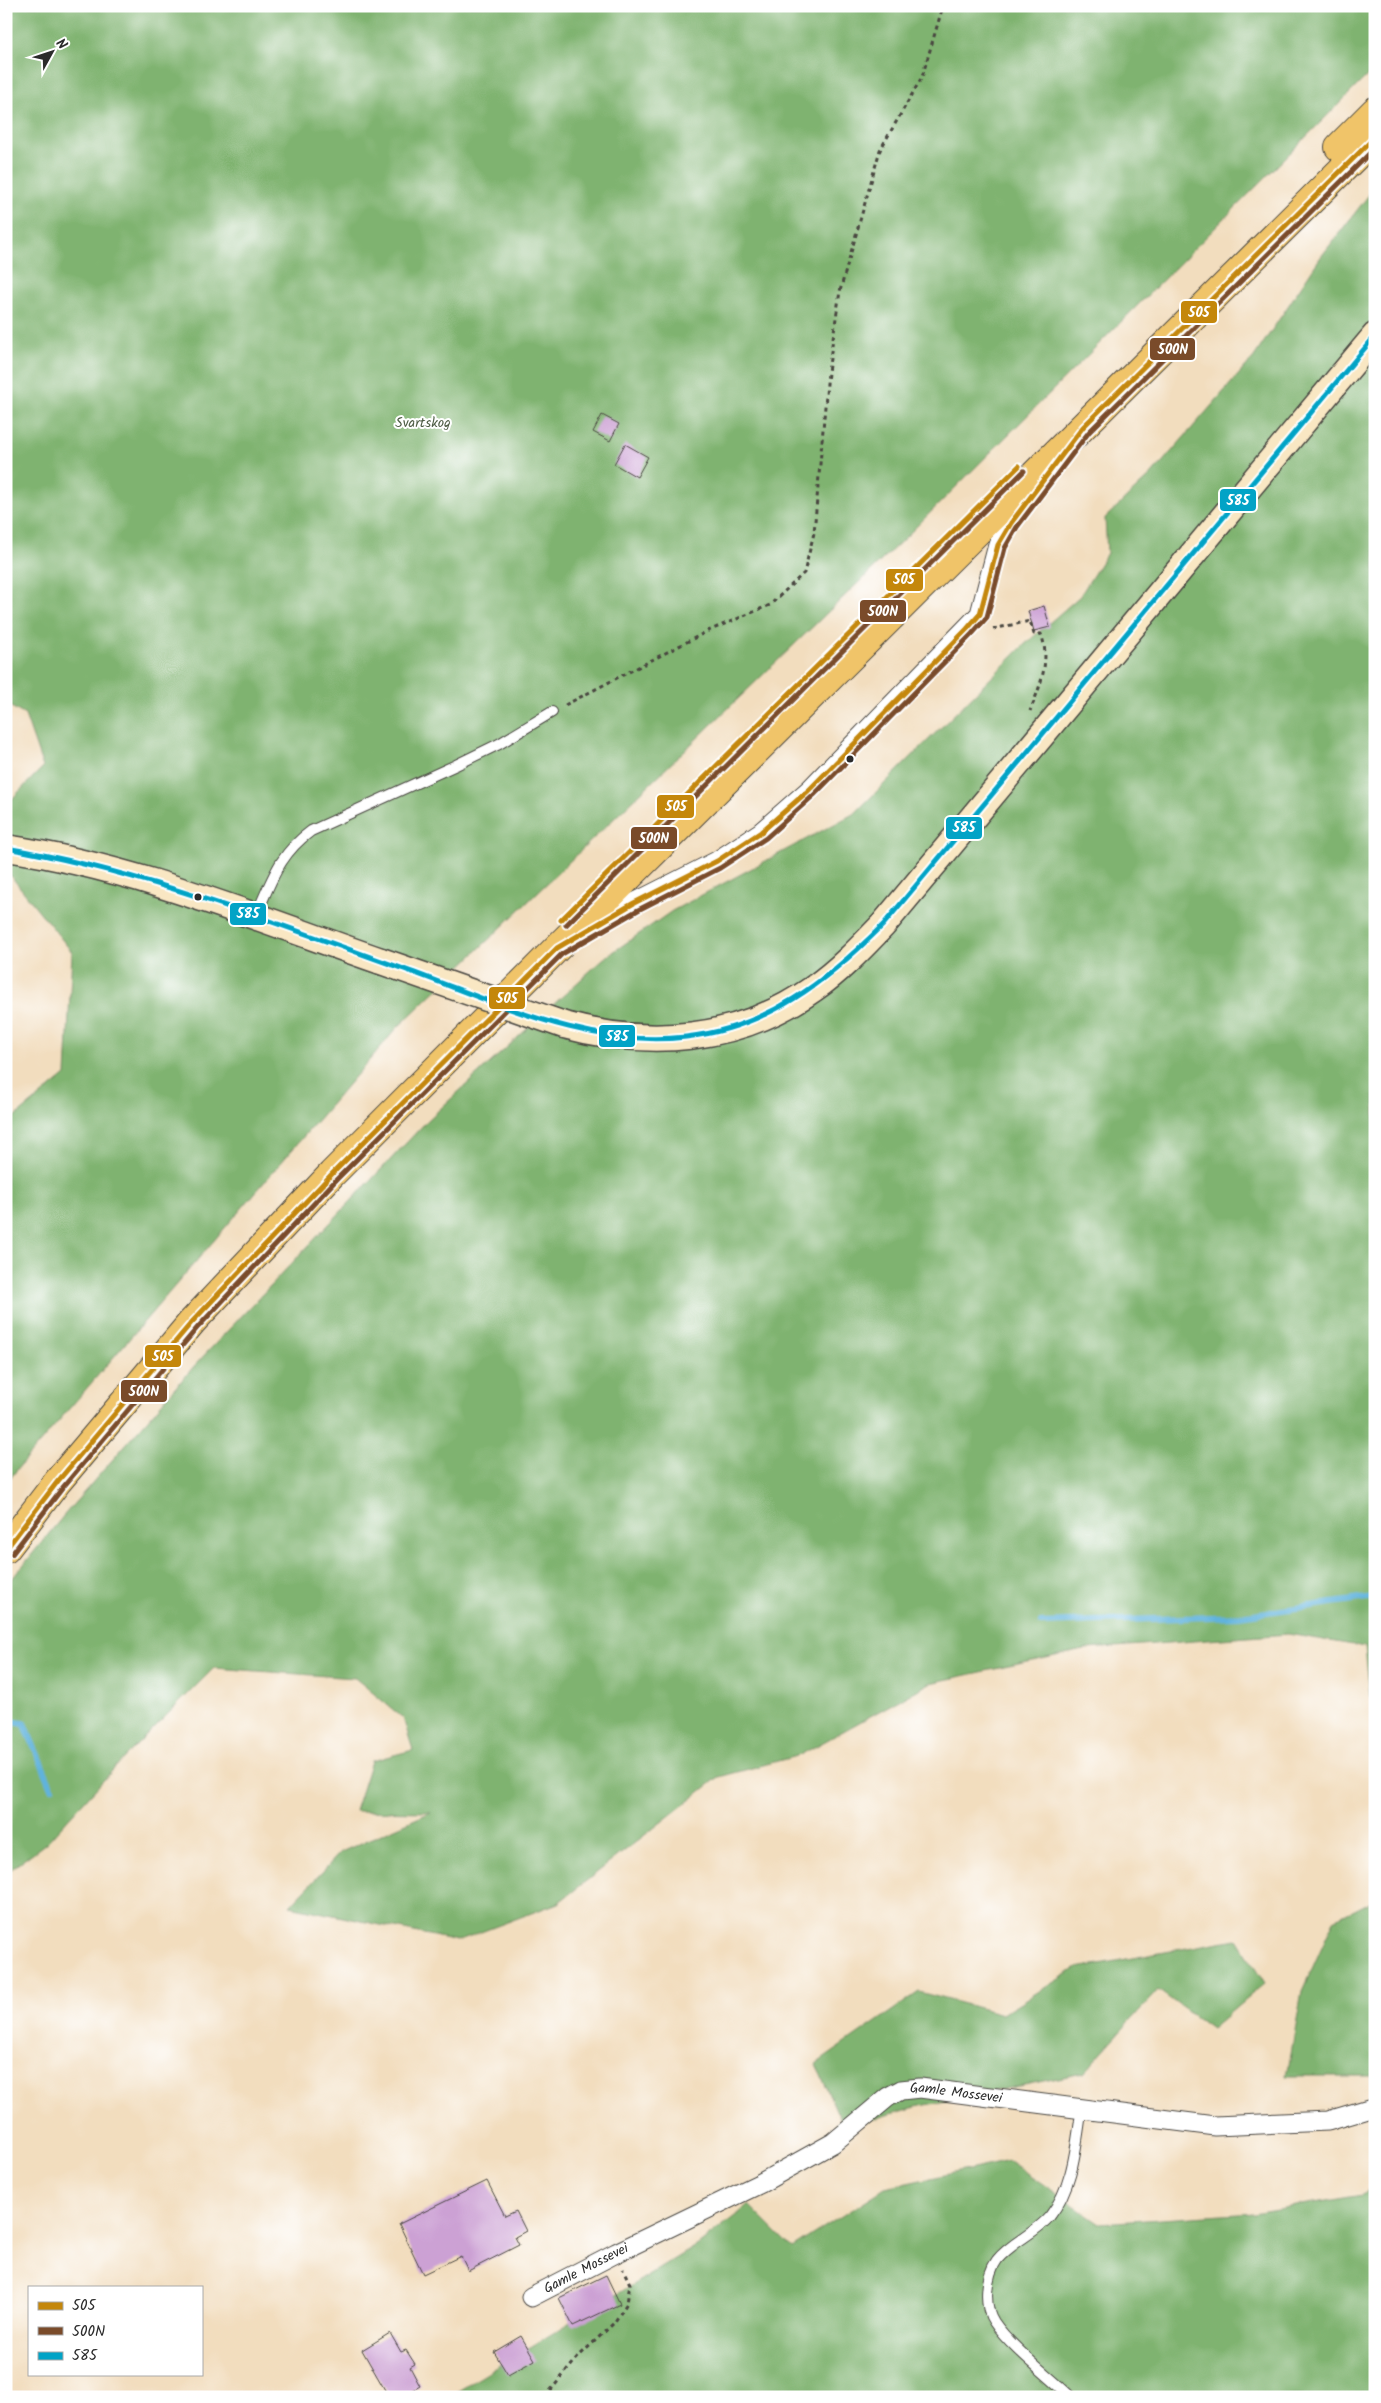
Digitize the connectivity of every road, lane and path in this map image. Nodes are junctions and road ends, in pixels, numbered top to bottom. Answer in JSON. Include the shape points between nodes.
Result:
{"nodes":[{"id":1,"x":943,"y":6,"type":"edge"},
{"id":2,"x":1375,"y":111,"type":"edge"},
{"id":3,"x":1375,"y":137,"type":"edge"},
{"id":4,"x":1375,"y":336,"type":"edge"},
{"id":5,"x":1083,"y":427,"type":"junction"},
{"id":6,"x":967,"y":630,"type":"junction"},
{"id":7,"x":552,"y":712,"type":"joint"},
{"id":8,"x":1041,"y":734,"type":"junction"},
{"id":9,"x":6,"y":848,"type":"edge"},
{"id":10,"x":255,"y":918,"type":"junction"},
{"id":11,"x":556,"y":948,"type":"junction"},
{"id":12,"x":6,"y":1519,"type":"edge"},
{"id":13,"x":6,"y":1549,"type":"edge"},
{"id":14,"x":1082,"y":2107,"type":"junction"},
{"id":15,"x":1375,"y":2107,"type":"edge"},
{"id":16,"x":616,"y":2253,"type":"junction"},
{"id":17,"x":531,"y":2297,"type":"dead end"},
{"id":18,"x":545,"y":2397,"type":"edge"},
{"id":19,"x":1071,"y":2397,"type":"edge"}],
"edges":[{"from":1,"to":7,"type":"path","via":[[922,77],[880,150],[840,291],[828,372],[814,533],[804,573],[770,605],[708,631]]},
{"from":2,"to":12,"type":"highway","via":[[368,1114],[179,1313]]},
{"from":3,"to":5,"type":"highway"},
{"from":4,"to":8,"type":"main road"},
{"from":5,"to":6,"type":"street","via":[[998,545],[980,614]]},
{"from":5,"to":11,"type":"highway"},
{"from":6,"to":8,"type":"path","via":[[995,629],[1030,621],[1034,634],[1041,634],[1046,657],[1044,672],[1026,720]]},
{"from":6,"to":11,"type":"street","via":[[809,790],[761,832],[717,861],[634,903]]},
{"from":7,"to":10,"type":"lane","via":[[499,744],[311,831],[283,857]]},
{"from":8,"to":10,"type":"main road","bridge":true,"via":[[883,925],[835,972],[811,991],[766,1015],[710,1033],[685,1037],[625,1038],[564,1025]]},
{"from":9,"to":10,"type":"main road","via":[[110,871]]},
{"from":11,"to":13,"type":"highway","via":[[378,1126],[192,1322],[58,1481]]},
{"from":14,"to":15,"type":"street","name":"Gamle Mossevei","via":[[1215,2126],[1328,2121]]},
{"from":14,"to":16,"type":"street","name":"Gamle Mossevei","via":[[920,2088],[901,2090],[833,2143],[761,2183]]},
{"from":14,"to":19,"type":"lane","via":[[1072,2164],[1061,2197],[1050,2216],[997,2260],[989,2280],[988,2300],[990,2314],[1002,2332]]},
{"from":16,"to":17,"type":"street","name":"Gamle Mossevei"},
{"from":16,"to":18,"type":"path","via":[[630,2284],[626,2303],[614,2323],[579,2356]]}]}
